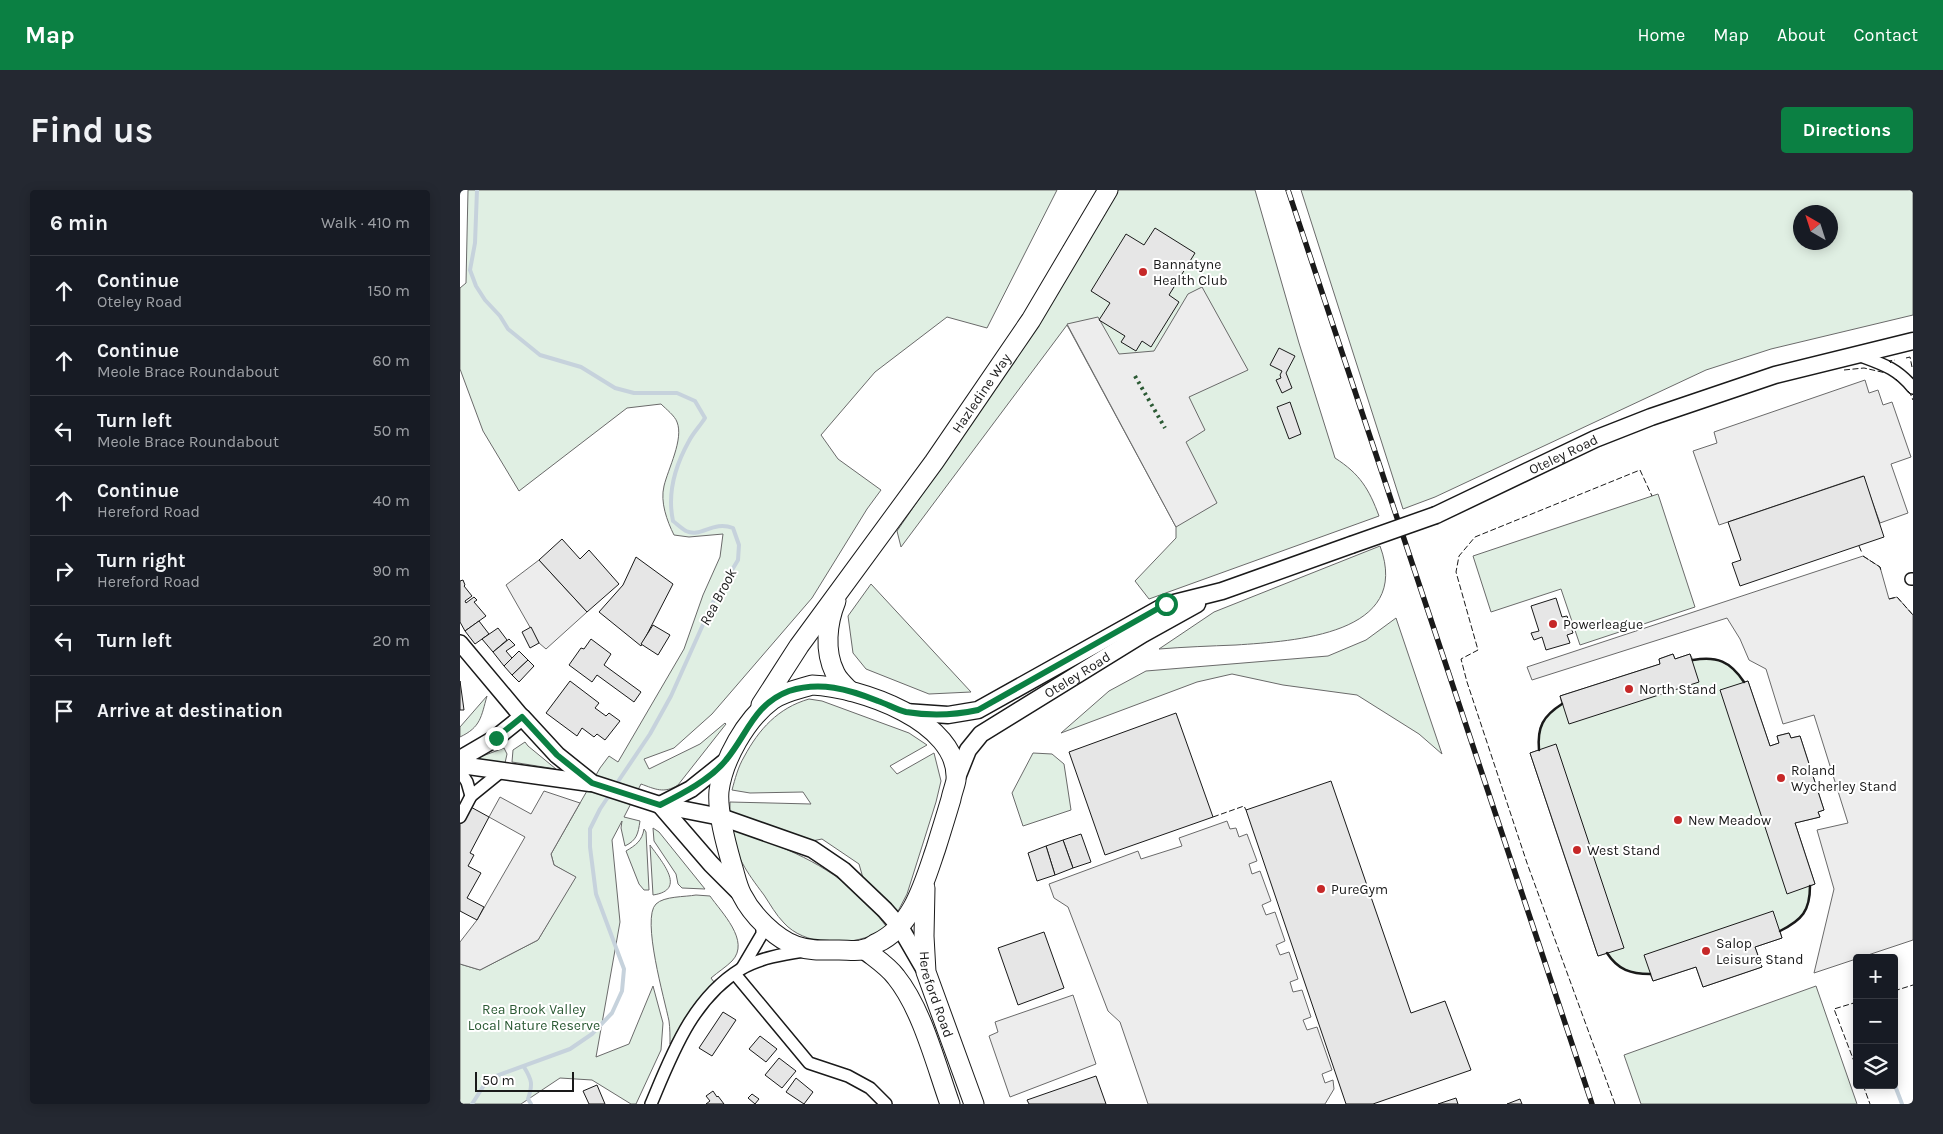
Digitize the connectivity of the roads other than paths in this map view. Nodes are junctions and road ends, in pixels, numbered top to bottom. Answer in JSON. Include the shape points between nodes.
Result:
{"nodes":[{"id":1,"x":1108,"y":190,"type":"edge"},
{"id":2,"x":1913,"y":341,"type":"edge"},
{"id":3,"x":1858,"y":354,"type":"junction"},
{"id":4,"x":1913,"y":388,"type":"edge"},
{"id":5,"x":842,"y":588,"type":"junction"},
{"id":6,"x":1222,"y":591,"type":"junction"},
{"id":7,"x":460,"y":644,"type":"edge"},
{"id":8,"x":850,"y":691,"type":"junction"},
{"id":9,"x":905,"y":712,"type":"junction"},
{"id":10,"x":522,"y":717,"type":"junction"},
{"id":11,"x":753,"y":718,"type":"junction"},
{"id":12,"x":460,"y":759,"type":"edge"},
{"id":13,"x":726,"y":761,"type":"junction"},
{"id":14,"x":460,"y":765,"type":"edge"},
{"id":15,"x":503,"y":770,"type":"junction"},
{"id":16,"x":460,"y":771,"type":"edge"},
{"id":17,"x":956,"y":780,"type":"junction"},
{"id":18,"x":592,"y":783,"type":"junction"},
{"id":19,"x":471,"y":796,"type":"junction"},
{"id":20,"x":660,"y":805,"type":"junction"},
{"id":21,"x":460,"y":817,"type":"edge"},
{"id":22,"x":721,"y":817,"type":"junction"},
{"id":23,"x":925,"y":879,"type":"junction"},
{"id":24,"x":741,"y":894,"type":"junction"},
{"id":25,"x":762,"y":920,"type":"junction"},
{"id":26,"x":900,"y":928,"type":"junction"},
{"id":27,"x":811,"y":950,"type":"junction"},
{"id":28,"x":864,"y":950,"type":"junction"},
{"id":29,"x":739,"y":971,"type":"junction"},
{"id":30,"x":926,"y":972,"type":"junction"},
{"id":31,"x":651,"y":1104,"type":"edge"},
{"id":32,"x":886,"y":1104,"type":"edge"},
{"id":33,"x":950,"y":1104,"type":"edge"},
{"id":34,"x":974,"y":1104,"type":"edge"}],
"edges":[{"from":1,"to":5,"type":"main road","name":"Hazledine Way","via":[[1025,328],[934,462]]},
{"from":2,"to":3,"type":"main road","name":"Oteley Road"},
{"from":3,"to":4,"type":"street","via":[[1897,371]]},
{"from":3,"to":6,"type":"main road","name":"Oteley Road","bridge":true,"via":[[1775,375],[1651,417],[1436,515]]},
{"from":5,"to":8,"type":"main road","name":"Hazledine Way","via":[[833,608],[829,657],[836,674]]},
{"from":5,"to":11,"type":"main road","name":"Hazledine Way","via":[[799,646]]},
{"from":6,"to":9,"type":"main road","name":"Oteley Road","via":[[1166,604],[978,710],[948,715]]},
{"from":6,"to":17,"type":"main road","name":"Oteley Road","via":[[1142,634],[982,734],[968,750]]},
{"from":7,"to":10,"type":"street"},
{"from":8,"to":9,"type":"main road"},
{"from":8,"to":11,"type":"main road","via":[[812,686],[789,691],[772,700]]},
{"from":9,"to":17,"type":"main road","via":[[943,741],[952,758]]},
{"from":10,"to":12,"type":"main road","via":[[496,738]]},
{"from":10,"to":18,"type":"main road","via":[[557,755]]},
{"from":11,"to":13,"type":"main road"},
{"from":13,"to":20,"type":"main road","via":[[691,789]]},
{"from":13,"to":22,"type":"main road","via":[[719,792]]},
{"from":14,"to":15,"type":"main road"},
{"from":15,"to":18,"type":"main road"},
{"from":15,"to":19,"type":"street"},
{"from":16,"to":19,"type":"street"},
{"from":17,"to":23,"type":"main road"},
{"from":18,"to":20,"type":"main road"},
{"from":19,"to":21,"type":"street"},
{"from":20,"to":22,"type":"main road"},
{"from":20,"to":24,"type":"main road"},
{"from":22,"to":24,"type":"main road","via":[[722,833]]},
{"from":22,"to":26,"type":"main road","via":[[812,849],[843,870]]},
{"from":23,"to":26,"type":"main road","via":[[912,910]]},
{"from":23,"to":30,"type":"main road","name":"Hereford Road"},
{"from":24,"to":25,"type":"main road"},
{"from":25,"to":27,"type":"main road","via":[[788,942]]},
{"from":25,"to":29,"type":"street","via":[[762,934]]},
{"from":26,"to":28,"type":"main road"},
{"from":26,"to":30,"type":"main road"},
{"from":27,"to":28,"type":"main road"},
{"from":27,"to":29,"type":"street","via":[[782,955]]},
{"from":28,"to":33,"type":"main road","name":"Hereford Road","via":[[896,976],[906,992]]},
{"from":29,"to":31,"type":"street","via":[[717,988],[689,1020]]},
{"from":29,"to":32,"type":"street","via":[[809,1063],[848,1076],[870,1088]]},
{"from":30,"to":34,"type":"main road","name":"Hereford Road"}]}
